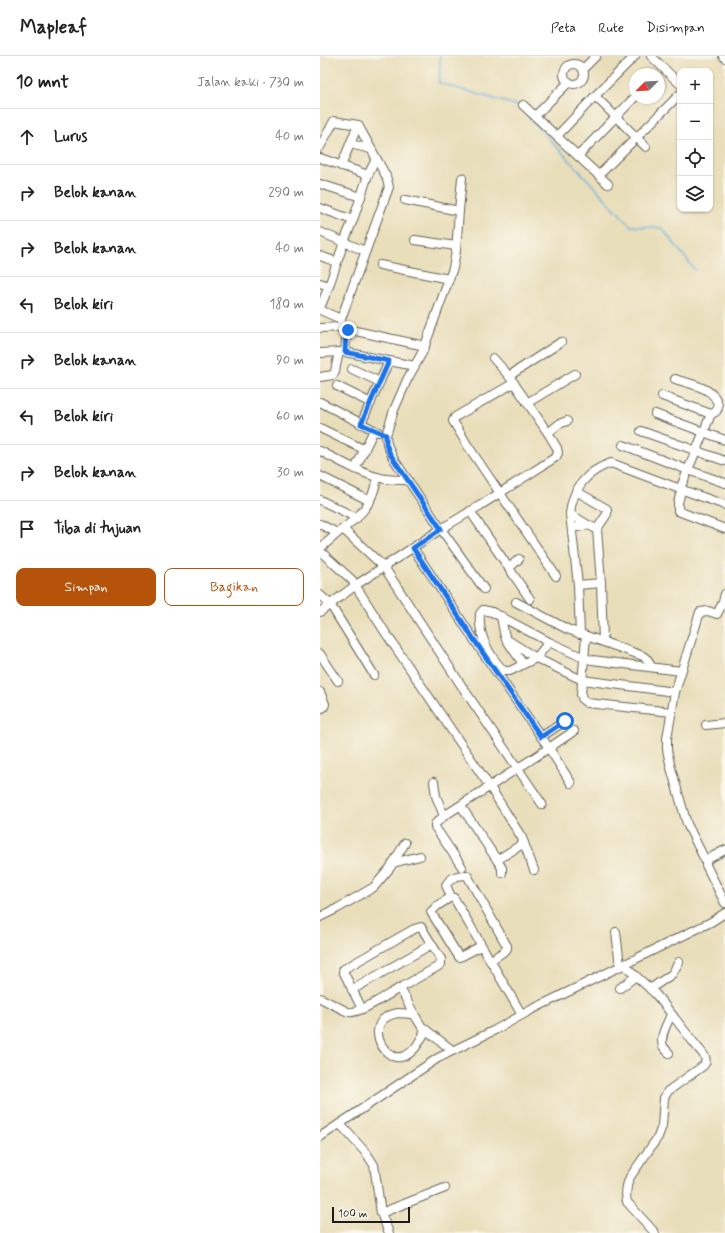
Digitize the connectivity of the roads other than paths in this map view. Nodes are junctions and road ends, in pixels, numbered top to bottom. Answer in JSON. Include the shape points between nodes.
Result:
{"nodes":[{"id":1,"x":596,"y":56,"type":"edge"},
{"id":2,"x":635,"y":56,"type":"edge"},
{"id":3,"x":651,"y":56,"type":"edge"},
{"id":4,"x":659,"y":68,"type":"edge"},
{"id":5,"x":583,"y":69,"type":"junction"},
{"id":6,"x":665,"y":74,"type":"edge"},
{"id":7,"x":568,"y":82,"type":"junction"},
{"id":8,"x":677,"y":82,"type":"edge"},
{"id":9,"x":595,"y":96,"type":"junction"},
{"id":10,"x":677,"y":97,"type":"edge"},
{"id":11,"x":629,"y":103,"type":"edge"},
{"id":12,"x":523,"y":105,"type":"dead end"},
{"id":13,"x":535,"y":116,"type":"junction"},
{"id":14,"x":615,"y":116,"type":"junction"},
{"id":15,"x":358,"y":125,"type":"junction"},
{"id":16,"x":557,"y":136,"type":"junction"},
{"id":17,"x":637,"y":138,"type":"junction"},
{"id":18,"x":350,"y":144,"type":"junction"},
{"id":19,"x":320,"y":147,"type":"edge"},
{"id":20,"x":646,"y":147,"type":"dead end"},
{"id":21,"x":371,"y":149,"type":"junction"},
{"id":22,"x":578,"y":156,"type":"junction"},
{"id":23,"x":320,"y":158,"type":"edge"},
{"id":24,"x":376,"y":159,"type":"junction"},
{"id":25,"x":341,"y":166,"type":"junction"},
{"id":26,"x":368,"y":175,"type":"junction"},
{"id":27,"x":599,"y":175,"type":"junction"},
{"id":28,"x":462,"y":178,"type":"dead end"},
{"id":29,"x":320,"y":184,"type":"edge"},
{"id":30,"x":608,"y":184,"type":"dead end"},
{"id":31,"x":360,"y":197,"type":"junction"},
{"id":32,"x":405,"y":200,"type":"dead end"},
{"id":33,"x":320,"y":208,"type":"edge"},
{"id":34,"x":459,"y":211,"type":"junction"},
{"id":35,"x":353,"y":220,"type":"junction"},
{"id":36,"x":320,"y":232,"type":"edge"},
{"id":37,"x":415,"y":240,"type":"dead end"},
{"id":38,"x":344,"y":242,"type":"junction"},
{"id":39,"x":456,"y":246,"type":"junction"},
{"id":40,"x":365,"y":251,"type":"junction"},
{"id":41,"x":320,"y":256,"type":"edge"},
{"id":42,"x":337,"y":262,"type":"junction"},
{"id":43,"x":380,"y":265,"type":"dead end"},
{"id":44,"x":449,"y":279,"type":"junction"},
{"id":45,"x":320,"y":282,"type":"edge"},
{"id":46,"x":329,"y":286,"type":"junction"},
{"id":47,"x":320,"y":309,"type":"edge"},
{"id":48,"x":343,"y":326,"type":"junction"},
{"id":49,"x":320,"y":328,"type":"edge"},
{"id":50,"x":561,"y":342,"type":"dead end"},
{"id":51,"x":425,"y":346,"type":"junction"},
{"id":52,"x":342,"y":352,"type":"junction"},
{"id":53,"x":320,"y":353,"type":"edge"},
{"id":54,"x":493,"y":358,"type":"dead end"},
{"id":55,"x":389,"y":361,"type":"junction"},
{"id":56,"x":415,"y":366,"type":"junction"},
{"id":57,"x":352,"y":369,"type":"dead end"},
{"id":58,"x":575,"y":374,"type":"dead end"},
{"id":59,"x":320,"y":377,"type":"edge"},
{"id":60,"x":512,"y":379,"type":"junction"},
{"id":61,"x":675,"y":379,"type":"dead end"},
{"id":62,"x":380,"y":382,"type":"junction"},
{"id":63,"x":337,"y":386,"type":"dead end"},
{"id":64,"x":662,"y":396,"type":"dead end"},
{"id":65,"x":320,"y":402,"type":"edge"},
{"id":66,"x":370,"y":403,"type":"junction"},
{"id":67,"x":527,"y":403,"type":"junction"},
{"id":68,"x":655,"y":414,"type":"dead end"},
{"id":69,"x":711,"y":414,"type":"junction"},
{"id":70,"x":567,"y":421,"type":"dead end"},
{"id":71,"x":361,"y":424,"type":"junction"},
{"id":72,"x":320,"y":428,"type":"edge"},
{"id":73,"x":374,"y":430,"type":"junction"},
{"id":74,"x":641,"y":432,"type":"dead end"},
{"id":75,"x":704,"y":432,"type":"junction"},
{"id":76,"x":548,"y":433,"type":"junction"},
{"id":77,"x":386,"y":435,"type":"junction"},
{"id":78,"x":725,"y":440,"type":"edge"},
{"id":79,"x":623,"y":445,"type":"dead end"},
{"id":80,"x":365,"y":450,"type":"junction"},
{"id":81,"x":696,"y":450,"type":"junction"},
{"id":82,"x":320,"y":452,"type":"edge"},
{"id":83,"x":725,"y":461,"type":"edge"},
{"id":84,"x":355,"y":468,"type":"junction"},
{"id":85,"x":688,"y":470,"type":"junction"},
{"id":86,"x":320,"y":476,"type":"edge"},
{"id":87,"x":376,"y":477,"type":"junction"},
{"id":88,"x":408,"y":480,"type":"junction"},
{"id":89,"x":725,"y":483,"type":"edge"},
{"id":90,"x":576,"y":491,"type":"junction"},
{"id":91,"x":680,"y":492,"type":"junction"},
{"id":92,"x":500,"y":493,"type":"junction"},
{"id":93,"x":320,"y":500,"type":"edge"},
{"id":94,"x":370,"y":501,"type":"junction"},
{"id":95,"x":725,"y":505,"type":"edge"},
{"id":96,"x":470,"y":511,"type":"junction"},
{"id":97,"x":570,"y":514,"type":"junction"},
{"id":98,"x":357,"y":518,"type":"junction"},
{"id":99,"x":320,"y":524,"type":"edge"},
{"id":100,"x":588,"y":525,"type":"junction"},
{"id":101,"x":572,"y":528,"type":"junction"},
{"id":102,"x":441,"y":529,"type":"junction"},
{"id":103,"x":597,"y":529,"type":"junction"},
{"id":104,"x":725,"y":529,"type":"edge"},
{"id":105,"x":340,"y":531,"type":"junction"},
{"id":106,"x":413,"y":548,"type":"junction"},
{"id":107,"x":320,"y":550,"type":"edge"},
{"id":108,"x":519,"y":559,"type":"dead end"},
{"id":109,"x":384,"y":567,"type":"junction"},
{"id":110,"x":509,"y":568,"type":"junction"},
{"id":111,"x":556,"y":576,"type":"dead end"},
{"id":112,"x":601,"y":583,"type":"junction"},
{"id":113,"x":356,"y":585,"type":"junction"},
{"id":114,"x":578,"y":585,"type":"junction"},
{"id":115,"x":484,"y":589,"type":"dead end"},
{"id":116,"x":725,"y":594,"type":"edge"},
{"id":117,"x":320,"y":595,"type":"edge"},
{"id":118,"x":530,"y":599,"type":"dead end"},
{"id":119,"x":516,"y":602,"type":"dead end"},
{"id":120,"x":330,"y":604,"type":"junction"},
{"id":121,"x":320,"y":612,"type":"edge"},
{"id":122,"x":501,"y":616,"type":"junction"},
{"id":123,"x":579,"y":621,"type":"junction"},
{"id":124,"x":567,"y":629,"type":"junction"},
{"id":125,"x":583,"y":635,"type":"junction"},
{"id":126,"x":506,"y":640,"type":"junction"},
{"id":127,"x":603,"y":641,"type":"junction"},
{"id":128,"x":549,"y":642,"type":"junction"},
{"id":129,"x":320,"y":654,"type":"edge"},
{"id":130,"x":536,"y":658,"type":"junction"},
{"id":131,"x":584,"y":658,"type":"junction"},
{"id":132,"x":523,"y":664,"type":"junction"},
{"id":133,"x":651,"y":667,"type":"junction"},
{"id":134,"x":681,"y":671,"type":"junction"},
{"id":135,"x":374,"y":675,"type":"dead end"},
{"id":136,"x":582,"y":680,"type":"junction"},
{"id":137,"x":338,"y":681,"type":"dead end"},
{"id":138,"x":320,"y":692,"type":"edge"},
{"id":139,"x":676,"y":692,"type":"junction"},
{"id":140,"x":320,"y":709,"type":"edge"},
{"id":141,"x":672,"y":712,"type":"junction"},
{"id":142,"x":565,"y":721,"type":"dead end"},
{"id":143,"x":725,"y":723,"type":"edge"},
{"id":144,"x":706,"y":725,"type":"dead end"},
{"id":145,"x":574,"y":731,"type":"dead end"},
{"id":146,"x":541,"y":737,"type":"junction"},
{"id":147,"x":549,"y":748,"type":"junction"},
{"id":148,"x":518,"y":769,"type":"junction"},
{"id":149,"x":434,"y":782,"type":"dead end"},
{"id":150,"x":571,"y":784,"type":"dead end"},
{"id":151,"x":490,"y":787,"type":"junction"},
{"id":152,"x":542,"y":804,"type":"dead end"},
{"id":153,"x":461,"y":806,"type":"junction"},
{"id":154,"x":444,"y":816,"type":"junction"},
{"id":155,"x":405,"y":843,"type":"dead end"},
{"id":156,"x":524,"y":843,"type":"junction"},
{"id":157,"x":725,"y":850,"type":"edge"},
{"id":158,"x":420,"y":856,"type":"dead end"},
{"id":159,"x":497,"y":860,"type":"junction"},
{"id":160,"x":706,"y":862,"type":"junction"},
{"id":161,"x":393,"y":863,"type":"junction"},
{"id":162,"x":462,"y":867,"type":"dead end"},
{"id":163,"x":534,"y":870,"type":"dead end"},
{"id":164,"x":502,"y":873,"type":"dead end"},
{"id":165,"x":451,"y":897,"type":"junction"},
{"id":166,"x":725,"y":904,"type":"edge"},
{"id":167,"x":725,"y":913,"type":"edge"},
{"id":168,"x":320,"y":917,"type":"edge"},
{"id":169,"x":616,"y":932,"type":"dead end"},
{"id":170,"x":432,"y":944,"type":"junction"},
{"id":171,"x":481,"y":946,"type":"junction"},
{"id":172,"x":490,"y":961,"type":"junction"},
{"id":173,"x":679,"y":962,"type":"dead end"},
{"id":174,"x":622,"y":965,"type":"junction"},
{"id":175,"x":636,"y":976,"type":"junction"},
{"id":176,"x":400,"y":988,"type":"junction"},
{"id":177,"x":620,"y":988,"type":"dead end"},
{"id":178,"x":650,"y":989,"type":"junction"},
{"id":179,"x":352,"y":990,"type":"junction"},
{"id":180,"x":320,"y":998,"type":"edge"},
{"id":181,"x":362,"y":1009,"type":"junction"},
{"id":182,"x":414,"y":1014,"type":"junction"},
{"id":183,"x":671,"y":1014,"type":"junction"},
{"id":184,"x":522,"y":1015,"type":"junction"},
{"id":185,"x":426,"y":1030,"type":"junction"},
{"id":186,"x":452,"y":1050,"type":"junction"},
{"id":187,"x":669,"y":1053,"type":"dead end"},
{"id":188,"x":340,"y":1124,"type":"junction"},
{"id":189,"x":320,"y":1137,"type":"edge"},
{"id":190,"x":445,"y":1188,"type":"dead end"},
{"id":191,"x":381,"y":1212,"type":"junction"},
{"id":192,"x":390,"y":1233,"type":"edge"},
{"id":193,"x":655,"y":1233,"type":"edge"}],
"edges":[{"from":1,"to":5,"type":"street"},
{"from":2,"to":9,"type":"street"},
{"from":3,"to":4,"type":"street"},
{"from":5,"to":7,"type":"street","via":[[581,82]]},
{"from":5,"to":7,"type":"street","via":[[574,64],[567,67],[564,76]]},
{"from":6,"to":8,"type":"street"},
{"from":7,"to":13,"type":"street"},
{"from":9,"to":14,"type":"street"},
{"from":9,"to":16,"type":"street"},
{"from":10,"to":17,"type":"street"},
{"from":11,"to":14,"type":"street"},
{"from":12,"to":13,"type":"street"},
{"from":13,"to":16,"type":"street"},
{"from":14,"to":17,"type":"street"},
{"from":14,"to":22,"type":"street"},
{"from":15,"to":18,"type":"street"},
{"from":15,"to":19,"type":"street","via":[[334,121]]},
{"from":15,"to":21,"type":"street"},
{"from":16,"to":22,"type":"street"},
{"from":17,"to":20,"type":"street"},
{"from":17,"to":27,"type":"street"},
{"from":18,"to":21,"type":"street"},
{"from":18,"to":25,"type":"street"},
{"from":21,"to":24,"type":"street"},
{"from":22,"to":27,"type":"street"},
{"from":23,"to":25,"type":"street"},
{"from":24,"to":26,"type":"street"},
{"from":24,"to":40,"type":"street","via":[[386,176],[388,187]]},
{"from":25,"to":26,"type":"street"},
{"from":26,"to":31,"type":"street"},
{"from":27,"to":30,"type":"street"},
{"from":28,"to":34,"type":"street"},
{"from":29,"to":31,"type":"street"},
{"from":31,"to":35,"type":"street"},
{"from":32,"to":34,"type":"street"},
{"from":33,"to":35,"type":"street"},
{"from":34,"to":39,"type":"street"},
{"from":35,"to":38,"type":"street"},
{"from":36,"to":38,"type":"street"},
{"from":37,"to":39,"type":"street"},
{"from":38,"to":40,"type":"street"},
{"from":38,"to":42,"type":"street"},
{"from":39,"to":44,"type":"street"},
{"from":40,"to":48,"type":"street"},
{"from":41,"to":42,"type":"street"},
{"from":42,"to":46,"type":"street"},
{"from":43,"to":44,"type":"street"},
{"from":44,"to":51,"type":"street"},
{"from":45,"to":46,"type":"street"},
{"from":46,"to":47,"type":"street"},
{"from":47,"to":48,"type":"street"},
{"from":48,"to":49,"type":"street"},
{"from":48,"to":51,"type":"street"},
{"from":48,"to":52,"type":"street"},
{"from":50,"to":60,"type":"street"},
{"from":51,"to":56,"type":"street"},
{"from":52,"to":53,"type":"street"},
{"from":52,"to":55,"type":"street"},
{"from":52,"to":59,"type":"street","via":[[333,375]]},
{"from":54,"to":60,"type":"street"},
{"from":55,"to":56,"type":"street"},
{"from":55,"to":62,"type":"street"},
{"from":56,"to":77,"type":"street","via":[[394,410]]},
{"from":57,"to":62,"type":"street"},
{"from":58,"to":67,"type":"street"},
{"from":60,"to":67,"type":"street"},
{"from":60,"to":92,"type":"street","via":[[455,417],[453,421]]},
{"from":61,"to":69,"type":"street","via":[[709,391],[718,406],[716,412]]},
{"from":62,"to":66,"type":"street"},
{"from":63,"to":66,"type":"street"},
{"from":64,"to":69,"type":"street"},
{"from":65,"to":71,"type":"street"},
{"from":66,"to":71,"type":"street"},
{"from":67,"to":76,"type":"street"},
{"from":68,"to":75,"type":"street"},
{"from":69,"to":75,"type":"street"},
{"from":70,"to":76,"type":"street"},
{"from":71,"to":73,"type":"street"},
{"from":72,"to":80,"type":"street"},
{"from":73,"to":77,"type":"street"},
{"from":73,"to":80,"type":"street"},
{"from":74,"to":81,"type":"street"},
{"from":75,"to":78,"type":"street"},
{"from":75,"to":81,"type":"street"},
{"from":76,"to":92,"type":"street","via":[[557,448],[557,456]]},
{"from":77,"to":88,"type":"street","via":[[390,454]]},
{"from":79,"to":85,"type":"street"},
{"from":80,"to":84,"type":"street"},
{"from":81,"to":83,"type":"street"},
{"from":81,"to":85,"type":"street"},
{"from":82,"to":84,"type":"street"},
{"from":84,"to":87,"type":"street"},
{"from":85,"to":89,"type":"street"},
{"from":85,"to":91,"type":"street"},
{"from":86,"to":94,"type":"street"},
{"from":87,"to":88,"type":"street"},
{"from":87,"to":94,"type":"street"},
{"from":88,"to":102,"type":"street"},
{"from":90,"to":91,"type":"street","via":[[589,474],[611,463]]},
{"from":90,"to":97,"type":"street"},
{"from":90,"to":103,"type":"street","via":[[607,509],[607,514]]},
{"from":91,"to":95,"type":"street"},
{"from":91,"to":104,"type":"street","via":[[678,511]]},
{"from":92,"to":96,"type":"street"},
{"from":92,"to":111,"type":"street"},
{"from":93,"to":98,"type":"street"},
{"from":94,"to":98,"type":"street"},
{"from":96,"to":102,"type":"street"},
{"from":96,"to":110,"type":"street"},
{"from":97,"to":100,"type":"street"},
{"from":97,"to":101,"type":"street"},
{"from":98,"to":105,"type":"street"},
{"from":99,"to":105,"type":"street"},
{"from":100,"to":101,"type":"street"},
{"from":100,"to":103,"type":"street"},
{"from":101,"to":114,"type":"street"},
{"from":102,"to":106,"type":"street"},
{"from":102,"to":115,"type":"street"},
{"from":103,"to":112,"type":"street"},
{"from":105,"to":107,"type":"street"},
{"from":105,"to":109,"type":"street"},
{"from":106,"to":109,"type":"street"},
{"from":106,"to":146,"type":"street"},
{"from":107,"to":113,"type":"street"},
{"from":108,"to":110,"type":"street"},
{"from":109,"to":113,"type":"street"},
{"from":109,"to":148,"type":"street"},
{"from":110,"to":118,"type":"street"},
{"from":112,"to":114,"type":"street"},
{"from":112,"to":127,"type":"street"},
{"from":113,"to":120,"type":"street"},
{"from":113,"to":151,"type":"street"},
{"from":114,"to":123,"type":"street"},
{"from":116,"to":134,"type":"street","via":[[717,614],[700,612]]},
{"from":117,"to":120,"type":"street"},
{"from":119,"to":124,"type":"street"},
{"from":120,"to":121,"type":"street"},
{"from":120,"to":135,"type":"street"},
{"from":122,"to":126,"type":"street"},
{"from":122,"to":128,"type":"street"},
{"from":122,"to":132,"type":"street","via":[[486,610],[480,614],[486,648],[504,671],[510,671]]},
{"from":123,"to":124,"type":"street"},
{"from":123,"to":125,"type":"street"},
{"from":124,"to":125,"type":"street"},
{"from":125,"to":127,"type":"street"},
{"from":125,"to":131,"type":"street"},
{"from":126,"to":130,"type":"street"},
{"from":126,"to":132,"type":"street"},
{"from":127,"to":133,"type":"street","via":[[647,658]]},
{"from":128,"to":130,"type":"street"},
{"from":128,"to":131,"type":"street"},
{"from":129,"to":137,"type":"street"},
{"from":130,"to":132,"type":"street"},
{"from":130,"to":136,"type":"street"},
{"from":131,"to":133,"type":"street"},
{"from":131,"to":136,"type":"street"},
{"from":133,"to":134,"type":"street"},
{"from":134,"to":139,"type":"street"},
{"from":136,"to":139,"type":"street"},
{"from":136,"to":141,"type":"street","via":[[581,695],[587,703]]},
{"from":138,"to":140,"type":"street","via":[[325,704]]},
{"from":139,"to":141,"type":"street"},
{"from":141,"to":160,"type":"street","via":[[667,750],[688,824]]},
{"from":142,"to":146,"type":"street"},
{"from":143,"to":144,"type":"street"},
{"from":145,"to":147,"type":"street"},
{"from":146,"to":147,"type":"street"},
{"from":147,"to":148,"type":"street"},
{"from":147,"to":150,"type":"street"},
{"from":148,"to":151,"type":"street"},
{"from":148,"to":152,"type":"street"},
{"from":149,"to":154,"type":"street","via":[[436,796]]},
{"from":151,"to":153,"type":"street"},
{"from":151,"to":156,"type":"street"},
{"from":153,"to":154,"type":"street"},
{"from":153,"to":159,"type":"street"},
{"from":154,"to":162,"type":"street","via":[[435,827]]},
{"from":155,"to":161,"type":"street"},
{"from":156,"to":159,"type":"street"},
{"from":156,"to":163,"type":"street"},
{"from":157,"to":160,"type":"street"},
{"from":158,"to":161,"type":"street"},
{"from":159,"to":164,"type":"street"},
{"from":160,"to":166,"type":"street","via":[[706,868]]},
{"from":161,"to":168,"type":"street","via":[[374,887]]},
{"from":165,"to":171,"type":"street"},
{"from":165,"to":171,"type":"street","via":[[431,912],[457,955],[462,956]]},
{"from":165,"to":172,"type":"street","via":[[446,885],[449,880],[467,875],[507,946],[506,950]]},
{"from":167,"to":174,"type":"street"},
{"from":169,"to":174,"type":"street"},
{"from":170,"to":176,"type":"street","via":[[441,964]]},
{"from":170,"to":179,"type":"street"},
{"from":170,"to":179,"type":"street","via":[[423,929],[417,927],[344,969],[343,972]]},
{"from":171,"to":172,"type":"street"},
{"from":172,"to":184,"type":"street"},
{"from":173,"to":178,"type":"street","via":[[672,974]]},
{"from":174,"to":175,"type":"street"},
{"from":174,"to":184,"type":"street"},
{"from":175,"to":177,"type":"street"},
{"from":175,"to":178,"type":"street"},
{"from":176,"to":181,"type":"street"},
{"from":176,"to":182,"type":"street"},
{"from":178,"to":183,"type":"street"},
{"from":179,"to":181,"type":"street"},
{"from":180,"to":181,"type":"street","via":[[348,1012]]},
{"from":182,"to":185,"type":"street"},
{"from":182,"to":185,"type":"street","via":[[390,1015],[378,1027],[379,1039],[387,1052],[400,1058],[407,1055]]},
{"from":183,"to":187,"type":"street","via":[[662,1041]]},
{"from":183,"to":193,"type":"street","via":[[706,1057],[706,1063],[668,1091],[664,1098],[662,1126],[658,1137],[627,1184],[627,1202]]},
{"from":184,"to":186,"type":"street"},
{"from":185,"to":186,"type":"street"},
{"from":186,"to":188,"type":"street"},
{"from":188,"to":189,"type":"street"},
{"from":188,"to":191,"type":"street","via":[[374,1165]]},
{"from":190,"to":191,"type":"street"},
{"from":191,"to":192,"type":"street"}]}
